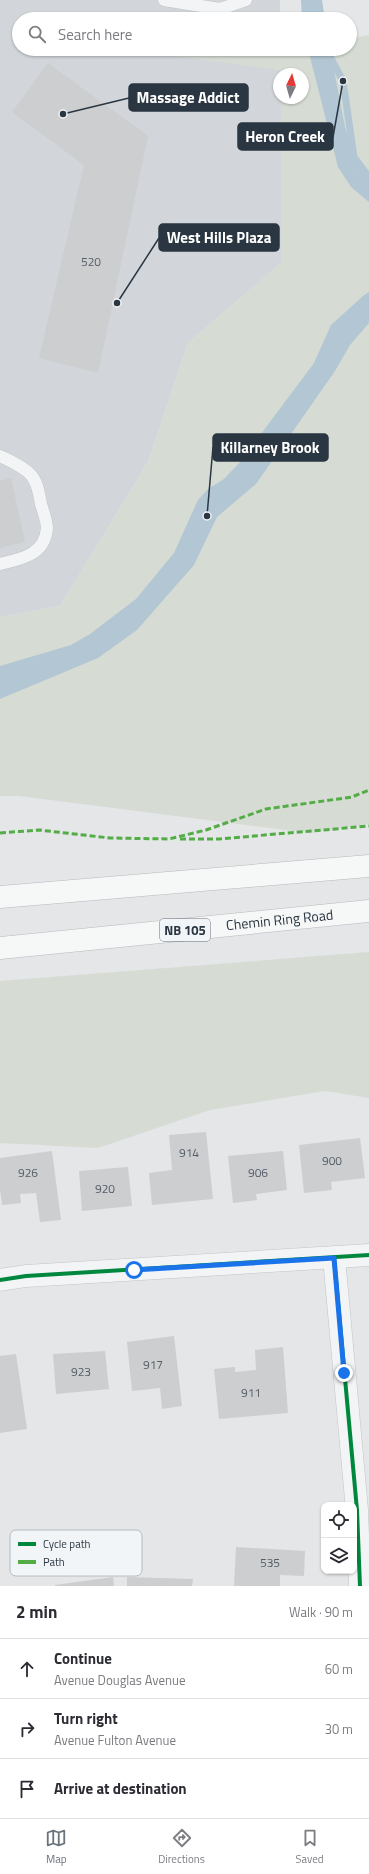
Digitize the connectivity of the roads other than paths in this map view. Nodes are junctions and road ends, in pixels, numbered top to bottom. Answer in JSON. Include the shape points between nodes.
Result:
{"nodes":[{"id":1,"x":164,"y":0,"type":"edge"},
{"id":2,"x":246,"y":0,"type":"edge"},
{"id":3,"x":0,"y":456,"type":"edge"},
{"id":4,"x":0,"y":564,"type":"edge"},
{"id":5,"x":369,"y":866,"type":"edge"},
{"id":6,"x":0,"y":897,"type":"edge"},
{"id":7,"x":369,"y":911,"type":"edge"},
{"id":8,"x":0,"y":948,"type":"edge"},
{"id":9,"x":369,"y":1254,"type":"edge"},
{"id":10,"x":334,"y":1258,"type":"junction"},
{"id":11,"x":0,"y":1280,"type":"edge"},
{"id":12,"x":360,"y":1586,"type":"edge"}],
"edges":[{"from":1,"to":2,"type":"lane","via":[[220,9]]},
{"from":3,"to":4,"type":"lane","via":[[32,476],[47,527],[45,536],[34,553],[26,558]]},
{"from":5,"to":6,"type":"highway"},
{"from":7,"to":8,"type":"highway","name":"Chemin Ring Road","number":"NB 105"},
{"from":9,"to":10,"type":"street"},
{"from":10,"to":11,"type":"street","via":[[26,1276]]},
{"from":10,"to":12,"type":"street","via":[[357,1510]]}]}
